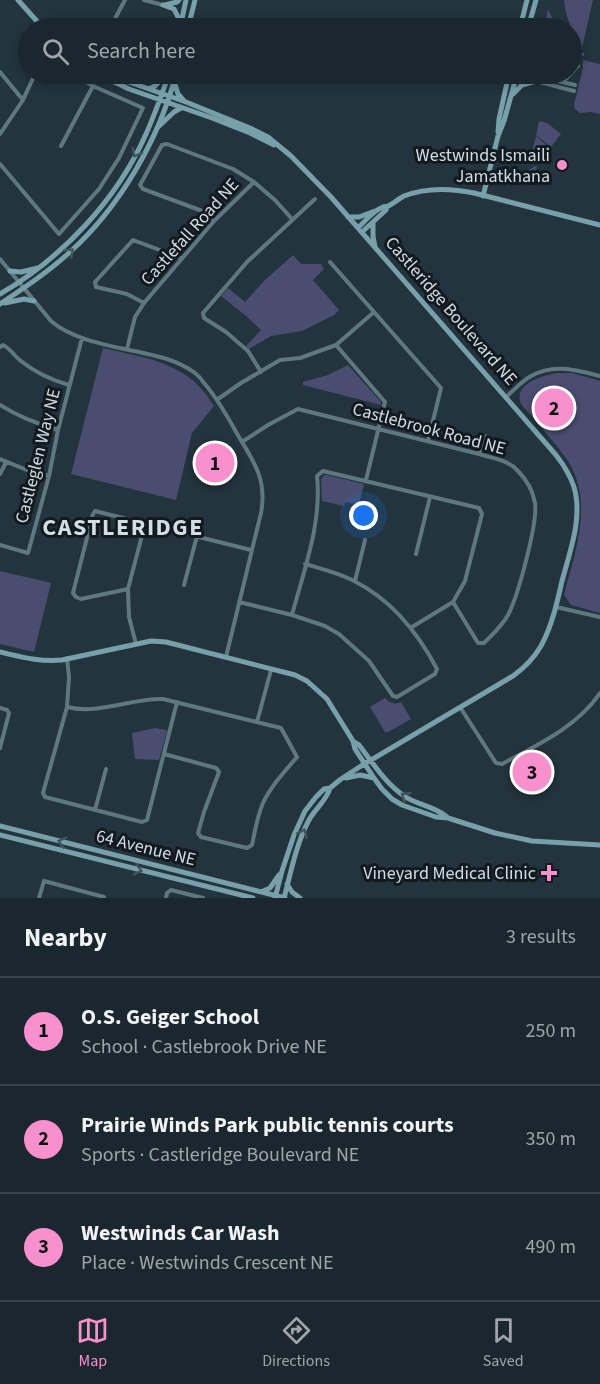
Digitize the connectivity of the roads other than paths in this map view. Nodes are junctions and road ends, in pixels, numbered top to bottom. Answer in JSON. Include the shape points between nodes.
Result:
{"nodes":[{"id":1,"x":18,"y":0,"type":"edge"},
{"id":2,"x":125,"y":0,"type":"edge"},
{"id":3,"x":144,"y":0,"type":"edge"},
{"id":4,"x":179,"y":0,"type":"edge"},
{"id":5,"x":186,"y":0,"type":"edge"},
{"id":6,"x":195,"y":0,"type":"edge"},
{"id":7,"x":527,"y":0,"type":"edge"},
{"id":8,"x":536,"y":0,"type":"edge"},
{"id":9,"x":163,"y":5,"type":"junction"},
{"id":10,"x":34,"y":18,"type":"edge"},
{"id":11,"x":115,"y":18,"type":"edge"},
{"id":12,"x":177,"y":18,"type":"edge"},
{"id":13,"x":182,"y":18,"type":"edge"},
{"id":14,"x":190,"y":18,"type":"edge"},
{"id":15,"x":522,"y":18,"type":"edge"},
{"id":16,"x":531,"y":18,"type":"edge"},
{"id":17,"x":0,"y":72,"type":"edge"},
{"id":18,"x":30,"y":84,"type":"edge"},
{"id":19,"x":90,"y":84,"type":"edge"},
{"id":20,"x":118,"y":84,"type":"edge"},
{"id":21,"x":135,"y":84,"type":"edge"},
{"id":22,"x":157,"y":84,"type":"edge"},
{"id":23,"x":164,"y":84,"type":"edge"},
{"id":24,"x":173,"y":84,"type":"edge"},
{"id":25,"x":175,"y":84,"type":"edge"},
{"id":26,"x":506,"y":84,"type":"edge"},
{"id":27,"x":515,"y":84,"type":"edge"},
{"id":28,"x":526,"y":84,"type":"edge"},
{"id":29,"x":547,"y":84,"type":"edge"},
{"id":30,"x":572,"y":84,"type":"edge"},
{"id":31,"x":575,"y":85,"type":"dead end"},
{"id":32,"x":93,"y":86,"type":"junction"},
{"id":33,"x":149,"y":89,"type":"junction"},
{"id":34,"x":574,"y":91,"type":"dead end"},
{"id":35,"x":512,"y":95,"type":"junction"},
{"id":36,"x":160,"y":96,"type":"junction"},
{"id":37,"x":167,"y":99,"type":"junction"},
{"id":38,"x":23,"y":100,"type":"junction"},
{"id":39,"x":186,"y":102,"type":"junction"},
{"id":40,"x":181,"y":108,"type":"junction"},
{"id":41,"x":157,"y":129,"type":"junction"},
{"id":42,"x":0,"y":134,"type":"edge"},
{"id":43,"x":498,"y":136,"type":"junction"},
{"id":44,"x":61,"y":146,"type":"dead end"},
{"id":45,"x":278,"y":147,"type":"junction"},
{"id":46,"x":0,"y":164,"type":"edge"},
{"id":47,"x":254,"y":182,"type":"junction"},
{"id":48,"x":483,"y":196,"type":"junction"},
{"id":49,"x":315,"y":200,"type":"dead end"},
{"id":50,"x":387,"y":207,"type":"junction"},
{"id":51,"x":377,"y":210,"type":"junction"},
{"id":52,"x":348,"y":217,"type":"junction"},
{"id":53,"x":292,"y":219,"type":"junction"},
{"id":54,"x":214,"y":221,"type":"junction"},
{"id":55,"x":373,"y":223,"type":"junction"},
{"id":56,"x":600,"y":225,"type":"edge"},
{"id":57,"x":360,"y":230,"type":"junction"},
{"id":58,"x":376,"y":249,"type":"junction"},
{"id":59,"x":181,"y":258,"type":"junction"},
{"id":60,"x":0,"y":259,"type":"edge"},
{"id":61,"x":330,"y":262,"type":"dead end"},
{"id":62,"x":39,"y":268,"type":"junction"},
{"id":63,"x":10,"y":271,"type":"junction"},
{"id":64,"x":19,"y":283,"type":"junction"},
{"id":65,"x":24,"y":288,"type":"junction"},
{"id":66,"x":0,"y":294,"type":"edge"},
{"id":67,"x":34,"y":301,"type":"junction"},
{"id":68,"x":144,"y":303,"type":"junction"},
{"id":69,"x":0,"y":304,"type":"edge"},
{"id":70,"x":374,"y":312,"type":"junction"},
{"id":71,"x":82,"y":338,"type":"junction"},
{"id":72,"x":336,"y":345,"type":"junction"},
{"id":73,"x":0,"y":347,"type":"edge"},
{"id":74,"x":127,"y":349,"type":"junction"},
{"id":75,"x":261,"y":372,"type":"junction"},
{"id":76,"x":600,"y":376,"type":"edge"},
{"id":77,"x":69,"y":385,"type":"junction"},
{"id":78,"x":506,"y":397,"type":"junction"},
{"id":79,"x":218,"y":399,"type":"junction"},
{"id":80,"x":0,"y":405,"type":"edge"},
{"id":81,"x":378,"y":429,"type":"junction"},
{"id":82,"x":58,"y":430,"type":"junction"},
{"id":83,"x":485,"y":436,"type":"dead end"},
{"id":84,"x":428,"y":441,"type":"junction"},
{"id":85,"x":242,"y":442,"type":"junction"},
{"id":86,"x":479,"y":454,"type":"junction"},
{"id":87,"x":0,"y":459,"type":"edge"},
{"id":88,"x":6,"y":462,"type":"junction"},
{"id":89,"x":0,"y":474,"type":"edge"},
{"id":90,"x":49,"y":476,"type":"junction"},
{"id":91,"x":366,"y":480,"type":"junction"},
{"id":92,"x":430,"y":497,"type":"junction"},
{"id":93,"x":146,"y":524,"type":"junction"},
{"id":94,"x":197,"y":536,"type":"junction"},
{"id":95,"x":365,"y":540,"type":"dead end"},
{"id":96,"x":0,"y":545,"type":"edge"},
{"id":97,"x":251,"y":550,"type":"junction"},
{"id":98,"x":416,"y":554,"type":"dead end"},
{"id":99,"x":305,"y":564,"type":"junction"},
{"id":100,"x":355,"y":581,"type":"junction"},
{"id":101,"x":184,"y":585,"type":"dead end"},
{"id":102,"x":128,"y":589,"type":"junction"},
{"id":103,"x":239,"y":602,"type":"junction"},
{"id":104,"x":453,"y":602,"type":"junction"},
{"id":105,"x":555,"y":607,"type":"junction"},
{"id":106,"x":292,"y":615,"type":"junction"},
{"id":107,"x":600,"y":617,"type":"edge"},
{"id":108,"x":412,"y":627,"type":"junction"},
{"id":109,"x":136,"y":644,"type":"junction"},
{"id":110,"x":0,"y":652,"type":"edge"},
{"id":111,"x":226,"y":657,"type":"junction"},
{"id":112,"x":67,"y":658,"type":"junction"},
{"id":113,"x":271,"y":670,"type":"junction"},
{"id":114,"x":600,"y":693,"type":"edge"},
{"id":115,"x":177,"y":702,"type":"junction"},
{"id":116,"x":67,"y":707,"type":"junction"},
{"id":117,"x":460,"y":707,"type":"junction"},
{"id":118,"x":0,"y":708,"type":"edge"},
{"id":119,"x":257,"y":722,"type":"junction"},
{"id":120,"x":0,"y":748,"type":"edge"},
{"id":121,"x":164,"y":754,"type":"junction"},
{"id":122,"x":368,"y":762,"type":"junction"},
{"id":123,"x":106,"y":769,"type":"dead end"},
{"id":124,"x":374,"y":778,"type":"junction"},
{"id":125,"x":341,"y":779,"type":"junction"},
{"id":126,"x":330,"y":788,"type":"junction"},
{"id":127,"x":94,"y":810,"type":"junction"},
{"id":128,"x":448,"y":818,"type":"junction"},
{"id":129,"x":0,"y":826,"type":"edge"},
{"id":130,"x":0,"y":835,"type":"edge"},
{"id":131,"x":600,"y":845,"type":"edge"},
{"id":132,"x":282,"y":871,"type":"junction"},
{"id":133,"x":287,"y":884,"type":"junction"},
{"id":134,"x":261,"y":892,"type":"junction"},
{"id":135,"x":244,"y":897,"type":"edge"},
{"id":136,"x":276,"y":897,"type":"edge"},
{"id":137,"x":39,"y":898,"type":"edge"},
{"id":138,"x":104,"y":898,"type":"edge"},
{"id":139,"x":166,"y":898,"type":"edge"},
{"id":140,"x":203,"y":898,"type":"edge"},
{"id":141,"x":253,"y":898,"type":"edge"},
{"id":142,"x":284,"y":898,"type":"edge"},
{"id":143,"x":300,"y":898,"type":"edge"}],
"edges":[{"from":1,"to":10,"type":"street"},
{"from":2,"to":11,"type":"street"},
{"from":3,"to":9,"type":"street"},
{"from":4,"to":9,"type":"street"},
{"from":5,"to":13,"type":"street"},
{"from":6,"to":14,"type":"street"},
{"from":7,"to":15,"type":"street"},
{"from":8,"to":16,"type":"street"},
{"from":9,"to":12,"type":"street","via":[[174,9]]},
{"from":17,"to":38,"type":"street"},
{"from":18,"to":38,"type":"street"},
{"from":19,"to":32,"type":"street"},
{"from":20,"to":36,"type":"street"},
{"from":21,"to":33,"type":"street"},
{"from":22,"to":33,"type":"street"},
{"from":23,"to":36,"type":"street"},
{"from":24,"to":37,"type":"street"},
{"from":25,"to":39,"type":"street"},
{"from":26,"to":43,"type":"street"},
{"from":27,"to":35,"type":"street"},
{"from":28,"to":35,"type":"street"},
{"from":29,"to":34,"type":"street"},
{"from":30,"to":31,"type":"street"},
{"from":32,"to":44,"type":"street"},
{"from":32,"to":46,"type":"street","via":[[143,108],[99,189],[59,234]]},
{"from":33,"to":36,"type":"street"},
{"from":35,"to":43,"type":"street"},
{"from":36,"to":37,"type":"street","name":"Castleridge Boulevard NE"},
{"from":36,"to":62,"type":"street","one_way":true,"via":[[146,135],[114,189],[81,229]]},
{"from":37,"to":39,"type":"street","name":"Castleridge Boulevard NE"},
{"from":37,"to":40,"type":"street","name":"Castleridge Boulevard NE"},
{"from":37,"to":41,"type":"street"},
{"from":38,"to":42,"type":"street"},
{"from":39,"to":45,"type":"street","name":"Castleridge Boulevard NE","via":[[250,128]]},
{"from":40,"to":41,"type":"street"},
{"from":40,"to":45,"type":"street","name":"Castleridge Boulevard NE"},
{"from":65,"to":41,"type":"street","one_way":true,"via":[[70,252],[105,215],[135,172]]},
{"from":43,"to":48,"type":"street"},
{"from":45,"to":52,"type":"street","name":"Castleridge Boulevard NE"},
{"from":47,"to":53,"type":"street","name":"Castlefall Road NE"},
{"from":47,"to":54,"type":"street","name":"Castlefall Road NE"},
{"from":47,"to":54,"type":"street","via":[[233,170],[162,145],[140,185],[205,212]]},
{"from":48,"to":50,"type":"street","via":[[438,189],[411,194]]},
{"from":48,"to":56,"type":"street"},
{"from":49,"to":53,"type":"street"},
{"from":50,"to":51,"type":"street"},
{"from":50,"to":55,"type":"street"},
{"from":51,"to":52,"type":"street"},
{"from":51,"to":57,"type":"street"},
{"from":52,"to":57,"type":"street","name":"Castleridge Boulevard NE"},
{"from":53,"to":75,"type":"street","via":[[247,262],[203,313],[204,318],[248,351]]},
{"from":54,"to":59,"type":"street","name":"Castlefall Road NE"},
{"from":55,"to":57,"type":"street"},
{"from":55,"to":58,"type":"street"},
{"from":57,"to":58,"type":"street","name":"Castleridge Boulevard NE"},
{"from":58,"to":78,"type":"street","name":"Castleridge Boulevard NE"},
{"from":59,"to":68,"type":"street","name":"Castlefall Road NE"},
{"from":59,"to":68,"type":"street","via":[[133,240],[95,282],[96,287],[127,294]]},
{"from":60,"to":63,"type":"street"},
{"from":61,"to":70,"type":"street"},
{"from":62,"to":63,"type":"street"},
{"from":62,"to":64,"type":"street"},
{"from":63,"to":64,"type":"street"},
{"from":64,"to":65,"type":"street"},
{"from":64,"to":66,"type":"street"},
{"from":65,"to":67,"type":"street"},
{"from":65,"to":69,"type":"street"},
{"from":67,"to":69,"type":"street"},
{"from":67,"to":71,"type":"street","via":[[60,328]]},
{"from":68,"to":74,"type":"street","name":"Castlefall Road NE","via":[[135,317]]},
{"from":70,"to":72,"type":"street"},
{"from":70,"to":84,"type":"street","via":[[441,387]]},
{"from":71,"to":74,"type":"street"},
{"from":71,"to":77,"type":"street","name":"Castleglen Way NE"},
{"from":72,"to":75,"type":"street","via":[[300,358],[280,360]]},
{"from":72,"to":81,"type":"street","via":[[385,402]]},
{"from":73,"to":77,"type":"street","via":[[6,346],[35,372]]},
{"from":74,"to":79,"type":"street","via":[[176,362],[195,373]]},
{"from":75,"to":79,"type":"street"},
{"from":76,"to":78,"type":"street","via":[[554,368],[530,377]]},
{"from":77,"to":82,"type":"street","name":"Castleglen Way NE"},
{"from":78,"to":105,"type":"street","name":"Castleridge Boulevard NE","via":[[556,454],[574,487],[574,533]]},
{"from":79,"to":85,"type":"street"},
{"from":80,"to":82,"type":"street","via":[[19,417]]},
{"from":81,"to":84,"type":"street","name":"Castlebrook Road NE"},
{"from":81,"to":85,"type":"street","name":"Castlebrook Road NE","via":[[298,409]]},
{"from":81,"to":91,"type":"street"},
{"from":82,"to":90,"type":"street","name":"Castleglen Way NE"},
{"from":83,"to":86,"type":"street"},
{"from":84,"to":86,"type":"street","name":"Castlebrook Road NE"},
{"from":85,"to":97,"type":"street","via":[[262,481],[263,493]]},
{"from":86,"to":104,"type":"street","name":"Castlebrook Road NE","via":[[516,468],[535,503],[534,524],[518,592],[507,617],[484,643],[477,643]]},
{"from":87,"to":88,"type":"street"},
{"from":88,"to":89,"type":"street"},
{"from":88,"to":90,"type":"street"},
{"from":90,"to":96,"type":"street","name":"Castleglen Way NE","via":[[28,553]]},
{"from":91,"to":92,"type":"street"},
{"from":91,"to":99,"type":"street","via":[[323,471],[317,476],[314,533]]},
{"from":92,"to":98,"type":"street"},
{"from":92,"to":104,"type":"street","via":[[479,508],[482,514],[465,581]]},
{"from":93,"to":94,"type":"street"},
{"from":93,"to":102,"type":"street"},
{"from":93,"to":102,"type":"street","via":[[95,511],[73,593],[81,599]]},
{"from":94,"to":97,"type":"street"},
{"from":94,"to":101,"type":"street"},
{"from":95,"to":100,"type":"street"},
{"from":97,"to":103,"type":"street"},
{"from":99,"to":100,"type":"street"},
{"from":99,"to":106,"type":"street"},
{"from":100,"to":108,"type":"street","via":[[386,602]]},
{"from":102,"to":109,"type":"street","via":[[129,617]]},
{"from":103,"to":106,"type":"street"},
{"from":103,"to":111,"type":"street"},
{"from":104,"to":108,"type":"street"},
{"from":105,"to":107,"type":"street"},
{"from":105,"to":117,"type":"street","name":"Castleridge Boulevard NE","via":[[540,648],[523,668]]},
{"from":106,"to":108,"type":"street","via":[[339,634],[369,661],[393,696],[398,697],[437,669]]},
{"from":109,"to":111,"type":"street","via":[[166,642]]},
{"from":109,"to":112,"type":"street"},
{"from":110,"to":112,"type":"street","via":[[35,660]]},
{"from":111,"to":113,"type":"street"},
{"from":112,"to":116,"type":"street"},
{"from":113,"to":119,"type":"street"},
{"from":113,"to":122,"type":"street","via":[[295,675],[318,689]]},
{"from":114,"to":117,"type":"street","via":[[570,724],[502,764],[496,763]]},
{"from":115,"to":116,"type":"street","via":[[152,699],[88,710]]},
{"from":115,"to":119,"type":"street"},
{"from":115,"to":121,"type":"street"},
{"from":116,"to":127,"type":"street","via":[[43,793],[45,797]]},
{"from":117,"to":122,"type":"street","name":"Castleridge Boulevard NE"},
{"from":118,"to":120,"type":"street","via":[[9,713]]},
{"from":119,"to":121,"type":"street","via":[[281,728],[297,757],[264,801],[252,845],[247,848],[198,833],[219,772],[216,768]]},
{"from":121,"to":127,"type":"street","via":[[147,820]]},
{"from":122,"to":124,"type":"street"},
{"from":122,"to":125,"type":"street","name":"Castleridge Boulevard NE"},
{"from":128,"to":122,"type":"street","one_way":true,"via":[[439,810],[404,796]]},
{"from":123,"to":127,"type":"street"},
{"from":124,"to":125,"type":"street"},
{"from":124,"to":128,"type":"street","via":[[402,805]]},
{"from":125,"to":126,"type":"street","name":"Castleridge Boulevard NE"},
{"from":126,"to":132,"type":"street","name":"Castleridge Boulevard NE","via":[[324,789],[305,811]]},
{"from":133,"to":126,"type":"street","name":"Castleridge Boulevard NE","one_way":true,"via":[[304,830]]},
{"from":128,"to":131,"type":"street","via":[[532,841]]},
{"from":134,"to":129,"type":"street","name":"64 Avenue NE","one_way":true},
{"from":130,"to":135,"type":"street","name":"64 Avenue NE","one_way":true},
{"from":132,"to":134,"type":"street","via":[[270,888]]},
{"from":132,"to":136,"type":"street","name":"Castleridge Boulevard NE"},
{"from":133,"to":142,"type":"street","name":"Castleridge Boulevard NE"},
{"from":133,"to":143,"type":"street"},
{"from":134,"to":136,"type":"street","name":"64 Avenue NE"},
{"from":135,"to":141,"type":"street","name":"64 Avenue NE"},
{"from":136,"to":142,"type":"street","name":"64 Avenue NE"},
{"from":137,"to":138,"type":"street","via":[[44,881]]},
{"from":139,"to":140,"type":"street","via":[[171,890]]}]}
